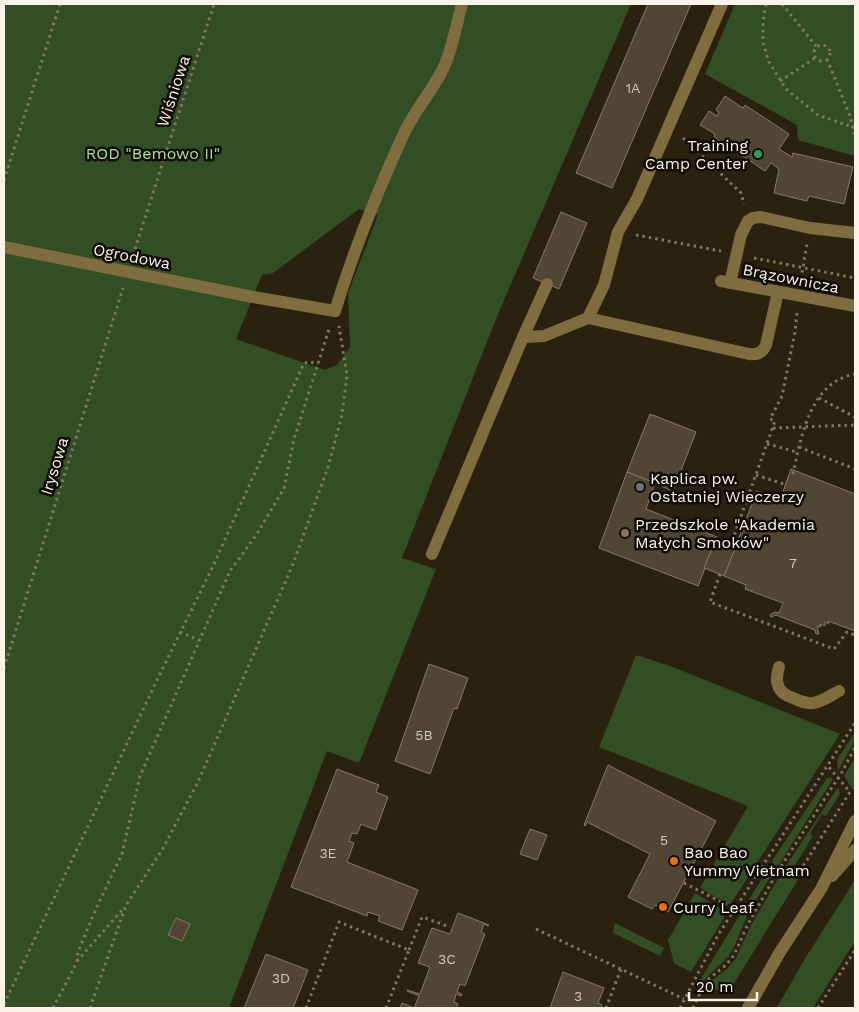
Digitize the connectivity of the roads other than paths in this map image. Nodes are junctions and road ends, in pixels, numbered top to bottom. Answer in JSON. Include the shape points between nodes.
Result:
{"nodes":[{"id":1,"x":462,"y":4,"type":"edge"},
{"id":2,"x":722,"y":4,"type":"edge"},
{"id":3,"x":855,"y":233,"type":"edge"},
{"id":4,"x":4,"y":246,"type":"edge"},
{"id":5,"x":547,"y":284,"type":"dead end"},
{"id":6,"x":778,"y":292,"type":"junction"},
{"id":7,"x":855,"y":306,"type":"edge"},
{"id":8,"x":588,"y":318,"type":"junction"},
{"id":9,"x":523,"y":337,"type":"junction"},
{"id":10,"x":432,"y":554,"type":"dead end"},
{"id":11,"x":779,"y":667,"type":"dead end"},
{"id":12,"x":839,"y":691,"type":"dead end"},
{"id":13,"x":855,"y":821,"type":"edge"},
{"id":14,"x":855,"y":850,"type":"edge"},
{"id":15,"x":821,"y":889,"type":"junction"},
{"id":16,"x":748,"y":1008,"type":"edge"}],
"edges":[{"from":1,"to":4,"type":"street","name":"Ogrodowa","via":[[442,71],[407,129],[374,202],[335,311]]},
{"from":2,"to":8,"type":"street","via":[[637,199],[618,232],[604,285]]},
{"from":3,"to":6,"type":"street","name":"Brązownicza","via":[[753,218],[741,235],[726,282]]},
{"from":5,"to":9,"type":"street"},
{"from":6,"to":7,"type":"street","name":"Brązownicza"},
{"from":6,"to":8,"type":"street","via":[[766,345],[756,354]]},
{"from":8,"to":9,"type":"street","via":[[544,336]]},
{"from":9,"to":10,"type":"street"},
{"from":11,"to":12,"type":"street","via":[[777,686],[788,696],[812,703]]},
{"from":13,"to":15,"type":"street"},
{"from":14,"to":15,"type":"street"},
{"from":15,"to":16,"type":"street"}]}
